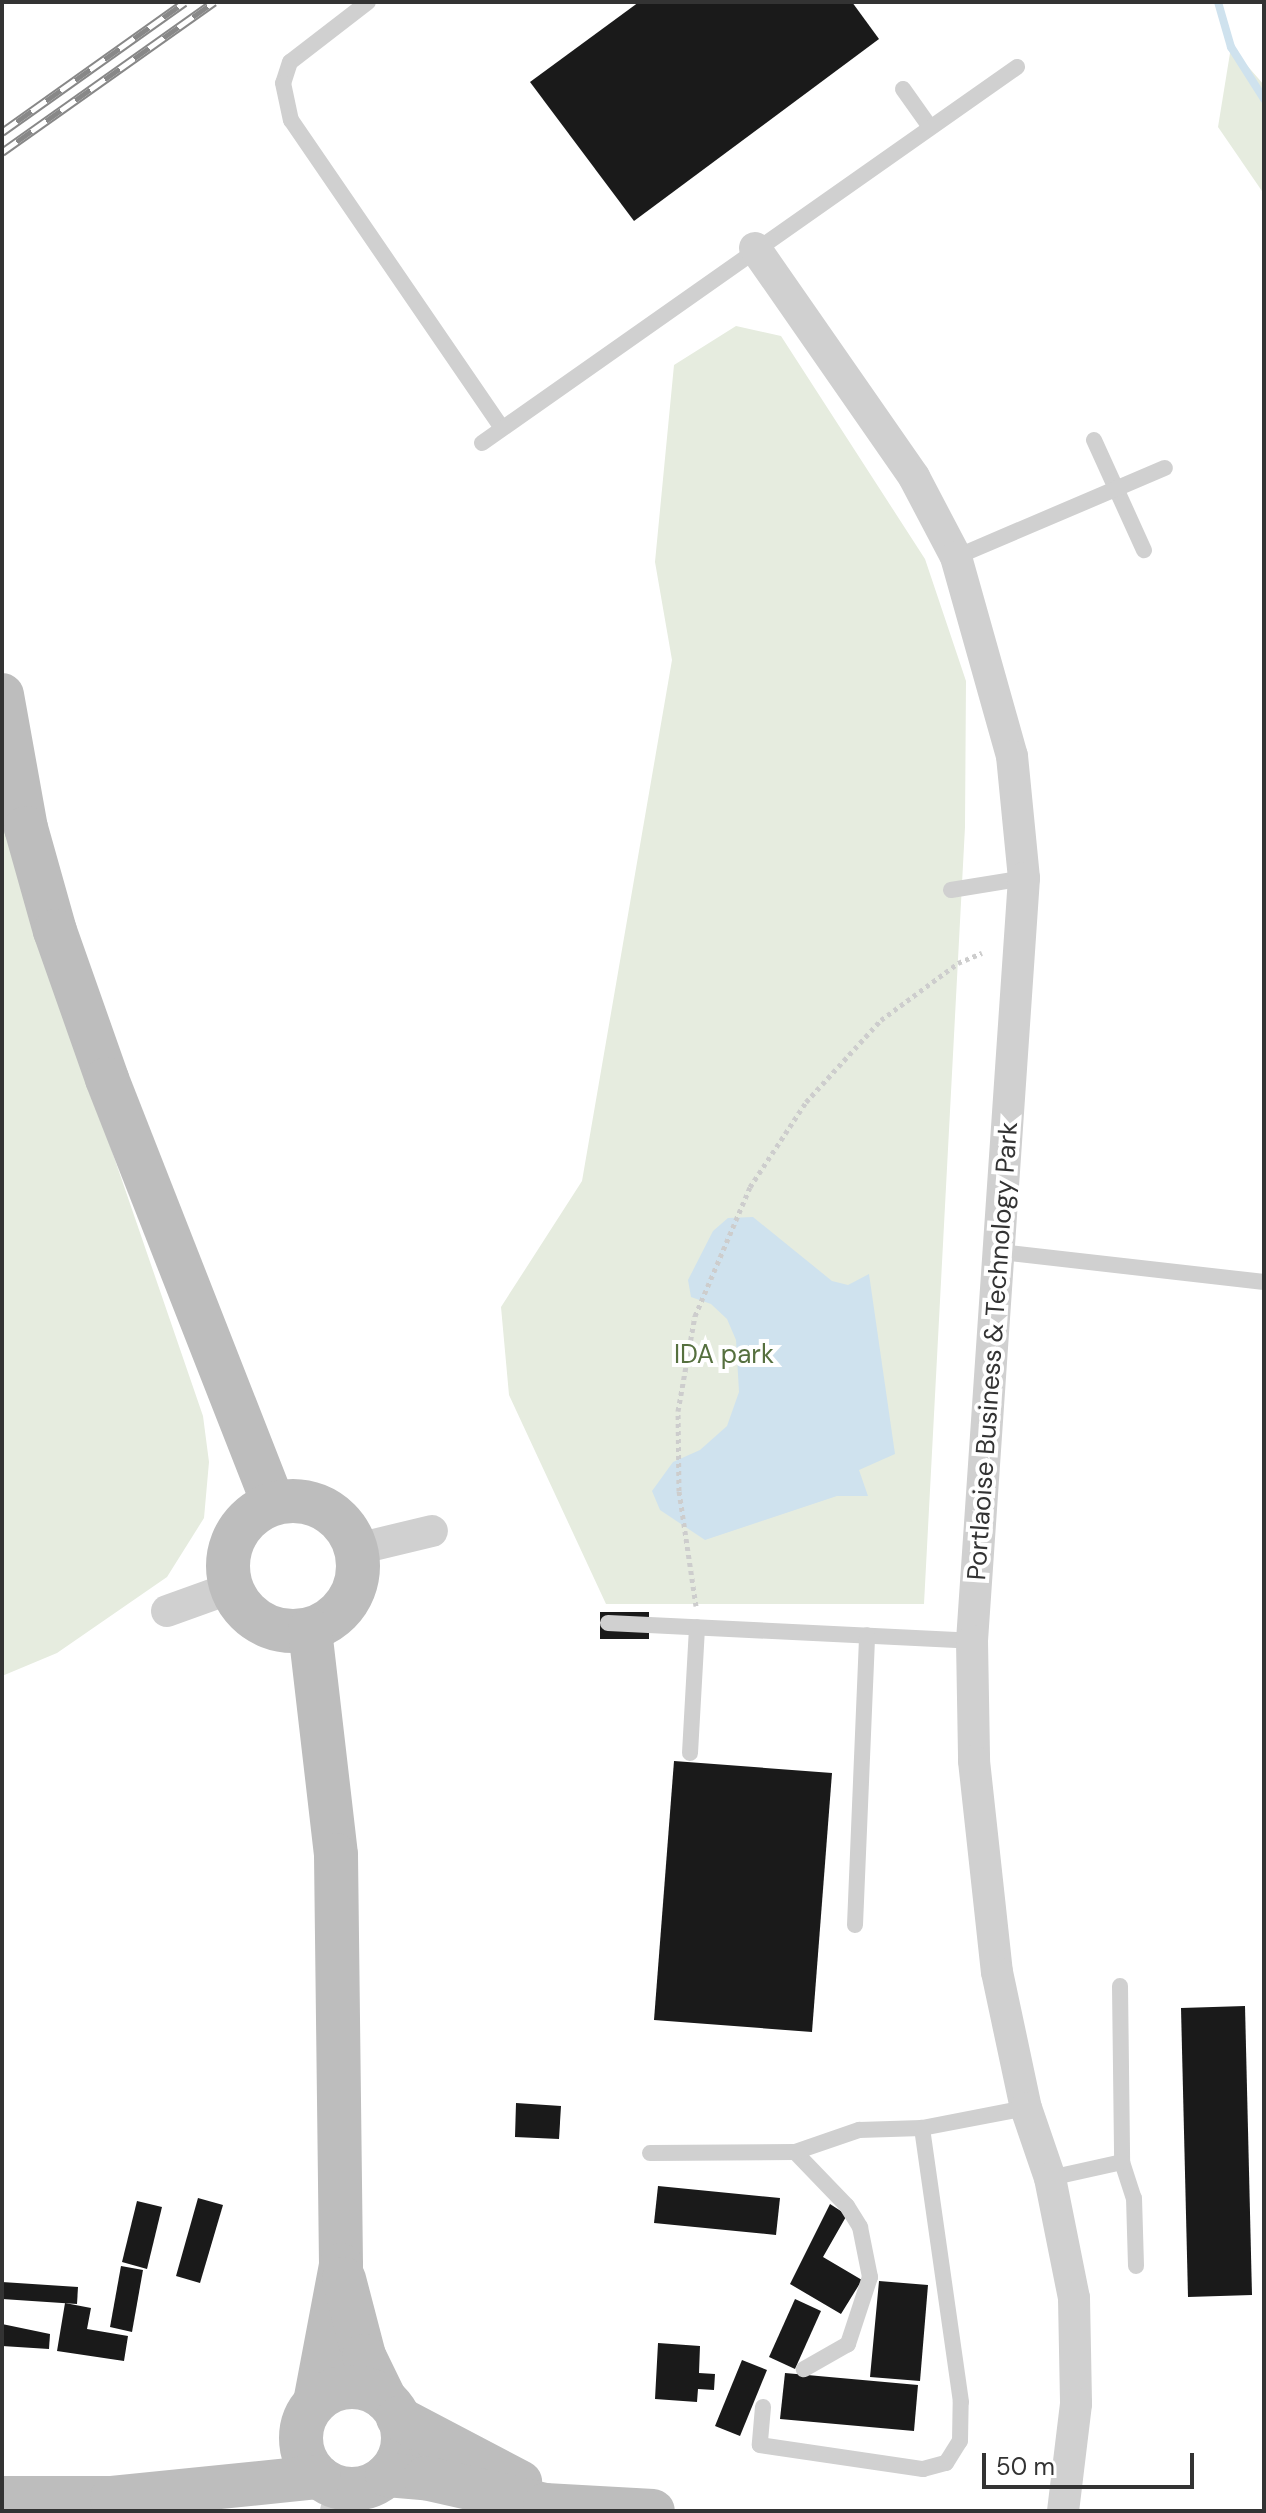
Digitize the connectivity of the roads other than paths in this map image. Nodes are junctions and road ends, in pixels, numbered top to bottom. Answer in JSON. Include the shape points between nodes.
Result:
{"nodes":[{"id":1,"x":368,"y":2,"type":"edge"},
{"id":2,"x":1017,"y":67,"type":"dead end"},
{"id":3,"x":903,"y":89,"type":"dead end"},
{"id":4,"x":930,"y":127,"type":"junction"},
{"id":5,"x":755,"y":248,"type":"junction"},
{"id":6,"x":502,"y":428,"type":"junction"},
{"id":7,"x":1094,"y":440,"type":"dead end"},
{"id":8,"x":482,"y":443,"type":"dead end"},
{"id":9,"x":1165,"y":468,"type":"dead end"},
{"id":10,"x":1116,"y":489,"type":"junction"},
{"id":11,"x":1144,"y":550,"type":"dead end"},
{"id":12,"x":956,"y":557,"type":"junction"},
{"id":13,"x":2,"y":695,"type":"edge"},
{"id":14,"x":1024,"y":878,"type":"junction"},
{"id":15,"x":951,"y":890,"type":"dead end"},
{"id":16,"x":1001,"y":1252,"type":"junction"},
{"id":17,"x":1264,"y":1282,"type":"edge"},
{"id":18,"x":273,"y":1502,"type":"junction"},
{"id":19,"x":432,"y":1531,"type":"dead end"},
{"id":20,"x":357,"y":1549,"type":"junction"},
{"id":21,"x":231,"y":1588,"type":"junction"},
{"id":22,"x":167,"y":1611,"type":"dead end"},
{"id":23,"x":608,"y":1623,"type":"dead end"},
{"id":24,"x":698,"y":1627,"type":"junction"},
{"id":25,"x":310,"y":1630,"type":"junction"},
{"id":26,"x":867,"y":1635,"type":"junction"},
{"id":27,"x":972,"y":1641,"type":"junction"},
{"id":28,"x":690,"y":1753,"type":"dead end"},
{"id":29,"x":855,"y":1925,"type":"dead end"},
{"id":30,"x":1120,"y":1986,"type":"dead end"},
{"id":31,"x":1026,"y":2108,"type":"junction"},
{"id":32,"x":922,"y":2128,"type":"junction"},
{"id":33,"x":795,"y":2152,"type":"junction"},
{"id":34,"x":650,"y":2153,"type":"dead end"},
{"id":35,"x":1122,"y":2162,"type":"junction"},
{"id":36,"x":1050,"y":2178,"type":"junction"},
{"id":37,"x":341,"y":2265,"type":"junction"},
{"id":38,"x":1136,"y":2266,"type":"dead end"},
{"id":39,"x":804,"y":2369,"type":"dead end"},
{"id":40,"x":763,"y":2407,"type":"dead end"},
{"id":41,"x":392,"y":2409,"type":"junction"},
{"id":42,"x":323,"y":2464,"type":"edge"},
{"id":43,"x":387,"y":2475,"type":"junction"},
{"id":44,"x":2,"y":2498,"type":"edge"},
{"id":45,"x":584,"y":2506,"type":"junction"},
{"id":46,"x":653,"y":2511,"type":"edge"},
{"id":47,"x":1063,"y":2511,"type":"edge"}],
"edges":[{"from":1,"to":6,"type":"lane","via":[[290,62],[283,83],[291,120]]},
{"from":2,"to":4,"type":"lane"},
{"from":3,"to":4,"type":"lane"},
{"from":4,"to":5,"type":"lane"},
{"from":5,"to":6,"type":"lane"},
{"from":5,"to":12,"type":"street","name":"Portlaoise Business & Technology Park","via":[[914,477]]},
{"from":6,"to":8,"type":"lane"},
{"from":7,"to":10,"type":"lane"},
{"from":9,"to":10,"type":"lane"},
{"from":10,"to":11,"type":"lane"},
{"from":10,"to":12,"type":"lane"},
{"from":12,"to":14,"type":"street","name":"Portlaoise Business & Technology Park","via":[[1012,756]]},
{"from":13,"to":18,"type":"main road","via":[[26,828],[55,931],[107,1079]]},
{"from":14,"to":15,"type":"lane"},
{"from":14,"to":16,"type":"street","name":"Portlaoise Business & Technology Park"},
{"from":16,"to":17,"type":"lane"},
{"from":16,"to":27,"type":"street","name":"Portlaoise Business & Technology Park"},
{"from":18,"to":20,"type":"main road","via":[[306,1503],[334,1515]]},
{"from":18,"to":21,"type":"main road","via":[[241,1526],[231,1545]]},
{"from":19,"to":20,"type":"street"},
{"from":20,"to":25,"type":"main road","via":[[359,1569],[350,1598],[329,1621]]},
{"from":21,"to":22,"type":"street"},
{"from":21,"to":25,"type":"main road","via":[[240,1605],[271,1628]]},
{"from":23,"to":24,"type":"lane"},
{"from":24,"to":26,"type":"lane"},
{"from":24,"to":28,"type":"lane"},
{"from":25,"to":37,"type":"main road","via":[[336,1855]]},
{"from":26,"to":27,"type":"lane"},
{"from":26,"to":29,"type":"lane"},
{"from":27,"to":31,"type":"street","name":"Portlaoise Business & Technology Park","via":[[983,1871]]},
{"from":30,"to":35,"type":"lane"},
{"from":31,"to":32,"type":"lane"},
{"from":31,"to":36,"type":"street","name":"Portlaoise Business & Technology Park"},
{"from":32,"to":33,"type":"lane","via":[[859,2130]]},
{"from":32,"to":40,"type":"lane","via":[[961,2402],[960,2441],[946,2463],[923,2469],[760,2445]]},
{"from":33,"to":34,"type":"lane"},
{"from":33,"to":39,"type":"lane","via":[[860,2227],[870,2277],[848,2344]]},
{"from":35,"to":36,"type":"lane"},
{"from":35,"to":38,"type":"lane","via":[[1134,2198]]},
{"from":36,"to":47,"type":"street","name":"Portlaoise Business & Technology Park","via":[[1074,2298],[1078,2350]]},
{"from":37,"to":41,"type":"main road","via":[[364,2356]]},
{"from":37,"to":42,"type":"main road"},
{"from":41,"to":42,"type":"main road","via":[[349,2387]]},
{"from":41,"to":43,"type":"main road","via":[[402,2448]]},
{"from":41,"to":45,"type":"main road","via":[[512,2478]]},
{"from":42,"to":43,"type":"main road","via":[[367,2486]]},
{"from":42,"to":44,"type":"main road","via":[[170,2493]]},
{"from":43,"to":45,"type":"main road","via":[[425,2478],[545,2505]]},
{"from":45,"to":46,"type":"main road"}]}
